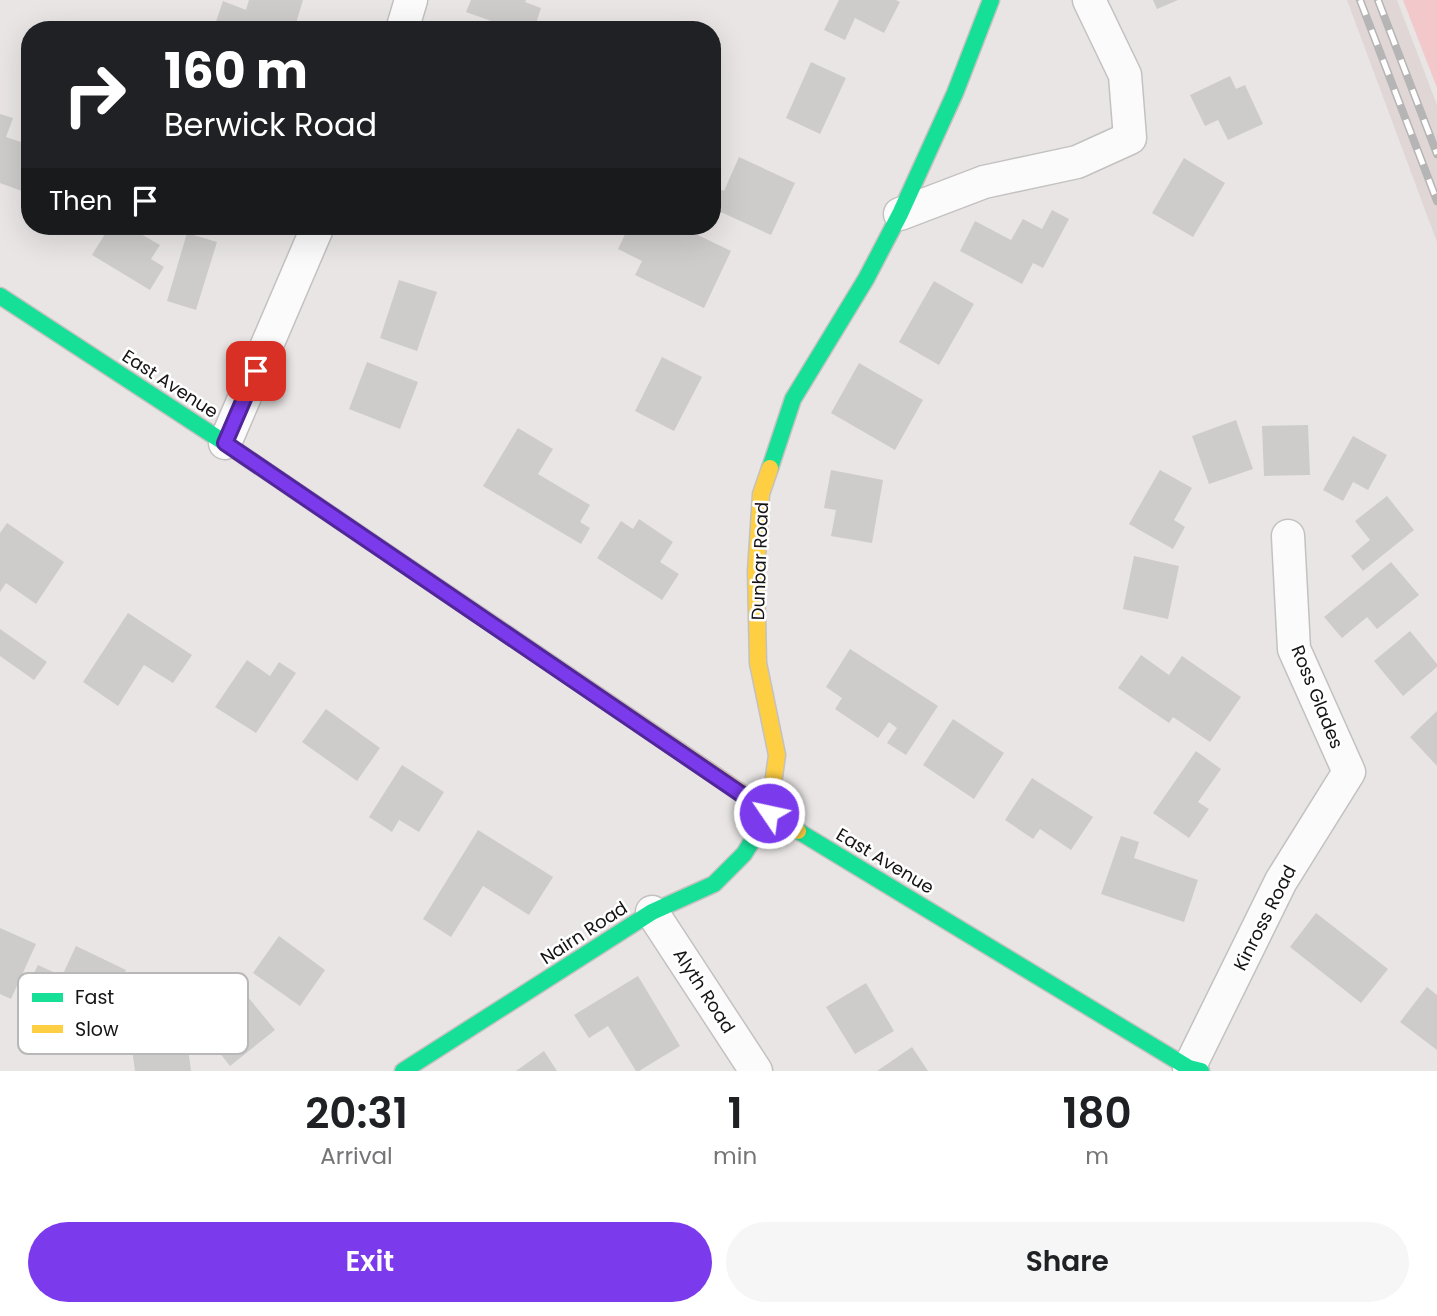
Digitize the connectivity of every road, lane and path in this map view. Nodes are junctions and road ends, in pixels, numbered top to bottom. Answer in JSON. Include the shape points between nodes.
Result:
{"nodes":[{"id":1,"x":411,"y":0,"type":"edge"},
{"id":2,"x":991,"y":0,"type":"edge"},
{"id":3,"x":1089,"y":0,"type":"edge"},
{"id":4,"x":405,"y":21,"type":"edge"},
{"id":5,"x":900,"y":214,"type":"junction"},
{"id":6,"x":314,"y":235,"type":"edge"},
{"id":7,"x":0,"y":296,"type":"edge"},
{"id":8,"x":225,"y":443,"type":"junction"},
{"id":9,"x":1288,"y":537,"type":"dead end"},
{"id":10,"x":1349,"y":772,"type":"joint"},
{"id":11,"x":769,"y":813,"type":"junction"},
{"id":12,"x":652,"y":912,"type":"junction"},
{"id":13,"x":1195,"y":1069,"type":"edge"},
{"id":14,"x":403,"y":1071,"type":"edge"},
{"id":15,"x":755,"y":1071,"type":"edge"}],
"edges":[{"from":1,"to":4,"type":"street"},
{"from":2,"to":5,"type":"street","name":"Dunbar Road"},
{"from":3,"to":5,"type":"street","via":[[1125,75],[1130,138],[1077,162],[984,182]]},
{"from":5,"to":11,"type":"street","name":"Dunbar Road","via":[[793,399],[761,494],[756,572],[758,663],[777,755]]},
{"from":6,"to":8,"type":"street"},
{"from":7,"to":8,"type":"street","name":"East Avenue"},
{"from":8,"to":11,"type":"street","name":"East Avenue"},
{"from":9,"to":10,"type":"street","name":"Ross Glades","via":[[1294,649]]},
{"from":10,"to":13,"type":"street","name":"Kinross Road","via":[[1281,881]]},
{"from":11,"to":12,"type":"street","name":"Nairn Road","via":[[744,854],[714,884]]},
{"from":11,"to":13,"type":"street","name":"East Avenue"},
{"from":12,"to":14,"type":"street","name":"Nairn Road"},
{"from":12,"to":15,"type":"street","name":"Alyth Road"}]}
